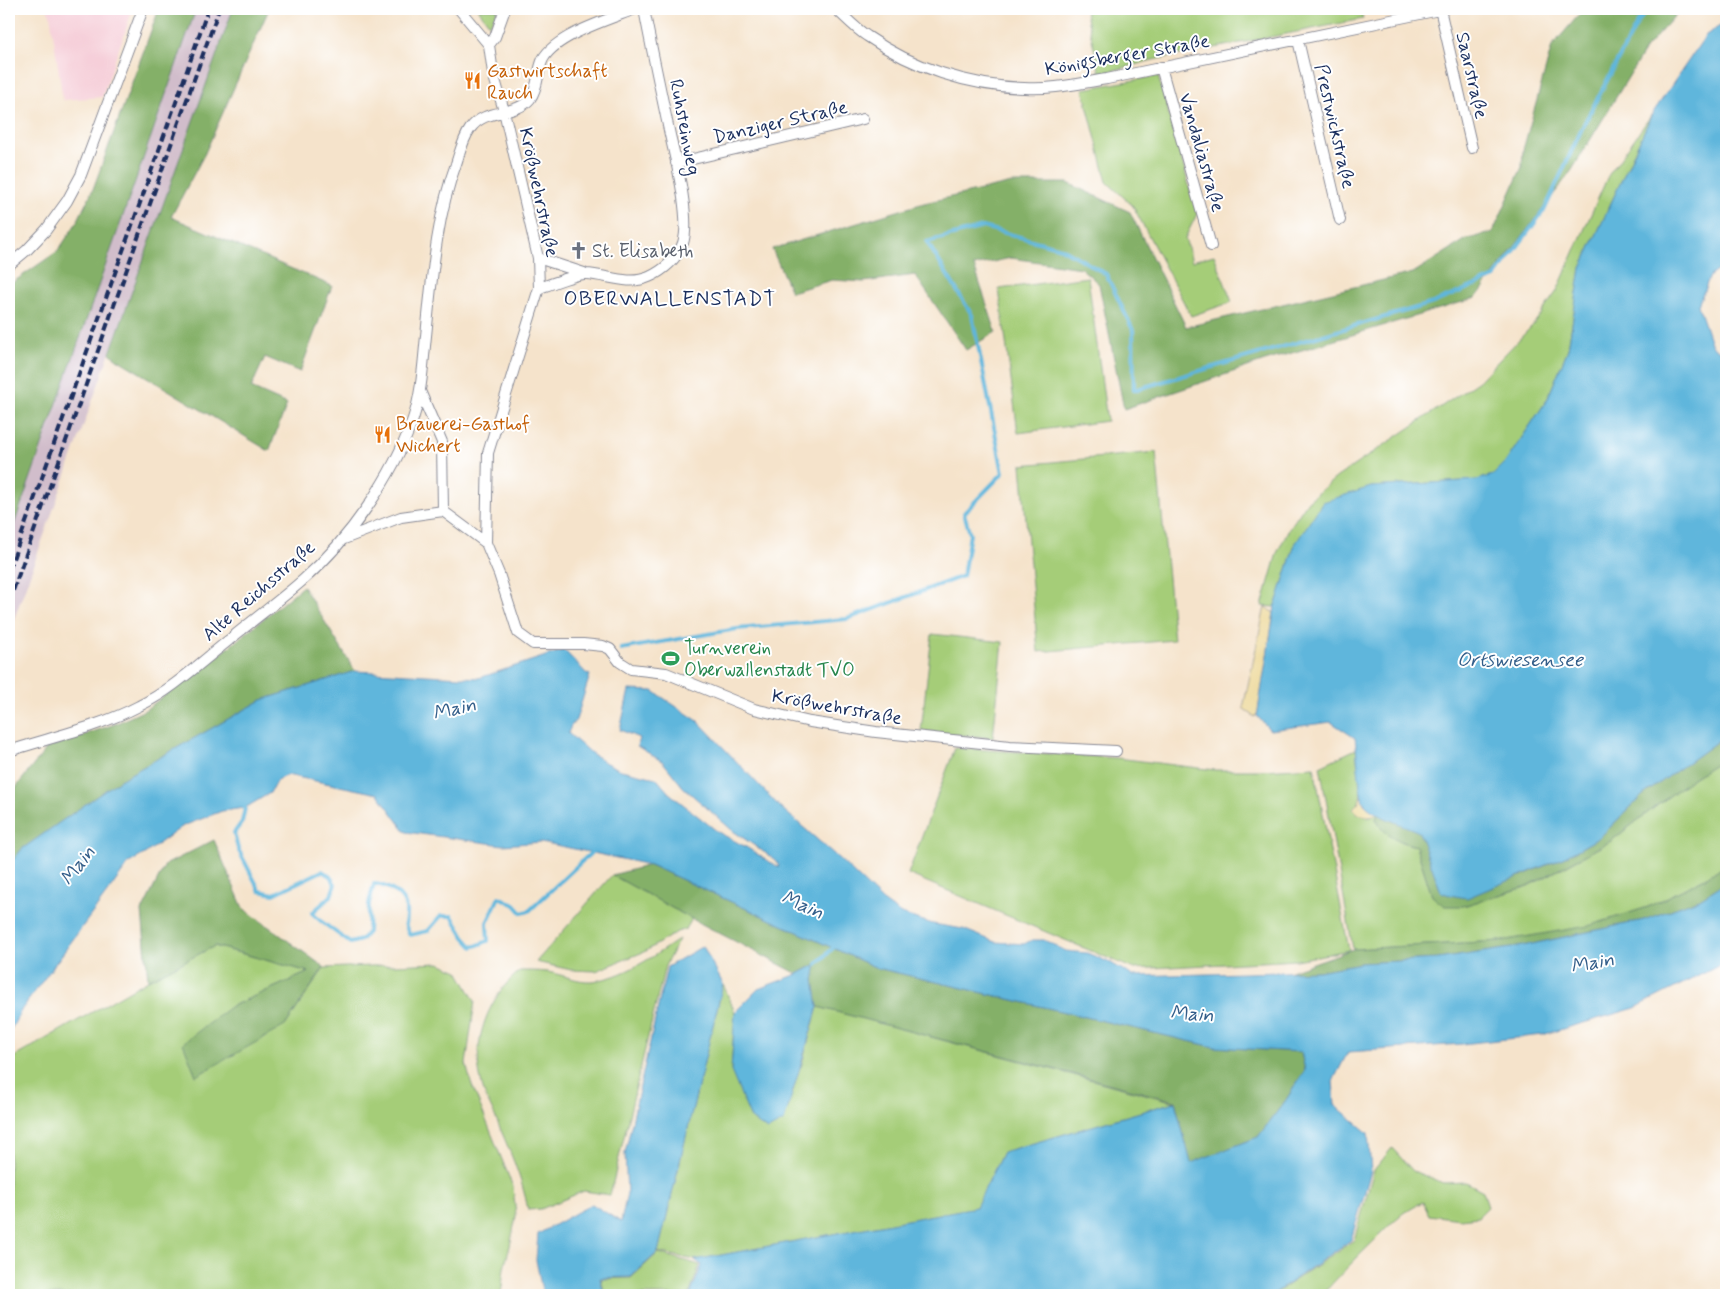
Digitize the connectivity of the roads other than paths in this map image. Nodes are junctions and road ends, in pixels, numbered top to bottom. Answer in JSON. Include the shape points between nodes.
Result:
{"nodes":[{"id":1,"x":143,"y":9,"type":"edge"},
{"id":2,"x":459,"y":9,"type":"edge"},
{"id":3,"x":506,"y":9,"type":"edge"},
{"id":4,"x":635,"y":9,"type":"edge"},
{"id":5,"x":644,"y":9,"type":"edge"},
{"id":6,"x":836,"y":9,"type":"edge"},
{"id":7,"x":1441,"y":9,"type":"edge"},
{"id":8,"x":1298,"y":40,"type":"junction"},
{"id":9,"x":489,"y":45,"type":"junction"},
{"id":10,"x":1161,"y":67,"type":"junction"},
{"id":11,"x":504,"y":111,"type":"junction"},
{"id":12,"x":863,"y":119,"type":"dead end"},
{"id":13,"x":1472,"y":148,"type":"dead end"},
{"id":14,"x":676,"y":163,"type":"junction"},
{"id":15,"x":1340,"y":220,"type":"dead end"},
{"id":16,"x":1211,"y":246,"type":"dead end"},
{"id":17,"x":538,"y":258,"type":"junction"},
{"id":18,"x":9,"y":265,"type":"edge"},
{"id":19,"x":584,"y":273,"type":"junction"},
{"id":20,"x":539,"y":288,"type":"junction"},
{"id":21,"x":420,"y":391,"type":"junction"},
{"id":22,"x":443,"y":511,"type":"junction"},
{"id":23,"x":342,"y":539,"type":"junction"},
{"id":24,"x":486,"y":543,"type":"junction"},
{"id":25,"x":9,"y":751,"type":"edge"},
{"id":26,"x":1116,"y":752,"type":"dead end"}],
"edges":[{"from":1,"to":18,"type":"street","via":[[81,174],[67,201],[46,230]]},
{"from":2,"to":9,"type":"street"},
{"from":3,"to":9,"type":"street"},
{"from":4,"to":11,"type":"street","name":"Alte Reichsstraße","via":[[561,40],[550,48],[528,101]]},
{"from":5,"to":14,"type":"street","name":"Ruhsteinweg"},
{"from":6,"to":10,"type":"street","name":"Königsberger Straße","via":[[866,36],[898,55],[936,72],[966,80],[1024,88],[1058,87]]},
{"from":7,"to":8,"type":"street","name":"Königsberger Straße"},
{"from":7,"to":13,"type":"street","name":"Saarstraße"},
{"from":8,"to":10,"type":"street","name":"Königsberger Straße"},
{"from":8,"to":15,"type":"street","name":"Prestwickstraße"},
{"from":9,"to":11,"type":"street","name":"Krößwehrstraße"},
{"from":10,"to":16,"type":"street","name":"Vandaliastraße"},
{"from":11,"to":17,"type":"street","name":"Krößwehrstraße"},
{"from":11,"to":21,"type":"street","name":"Alte Reichsstraße","via":[[485,116],[468,132],[447,188],[434,263]]},
{"from":12,"to":14,"type":"street","name":"Danziger Straße"},
{"from":14,"to":19,"type":"street","name":"Ruhsteinweg","via":[[686,229],[679,253],[670,264],[657,273],[633,281]]},
{"from":17,"to":19,"type":"street"},
{"from":17,"to":20,"type":"street","name":"Krößwehrstraße"},
{"from":19,"to":20,"type":"street"},
{"from":20,"to":24,"type":"street","name":"Krößwehrstraße","via":[[488,453]]},
{"from":21,"to":22,"type":"street","via":[[442,442]]},
{"from":21,"to":23,"type":"street","name":"Alte Reichsstraße","via":[[413,419],[374,498]]},
{"from":22,"to":23,"type":"street","via":[[400,517]]},
{"from":22,"to":24,"type":"street"},
{"from":23,"to":25,"type":"street","name":"Alte Reichsstraße","via":[[305,578],[172,686],[111,719]]},
{"from":24,"to":26,"type":"street","name":"Krößwehrstraße","via":[[518,633],[533,644],[602,646],[610,649],[620,662],[631,669],[666,674],[754,709],[810,722],[1042,749]]}]}
